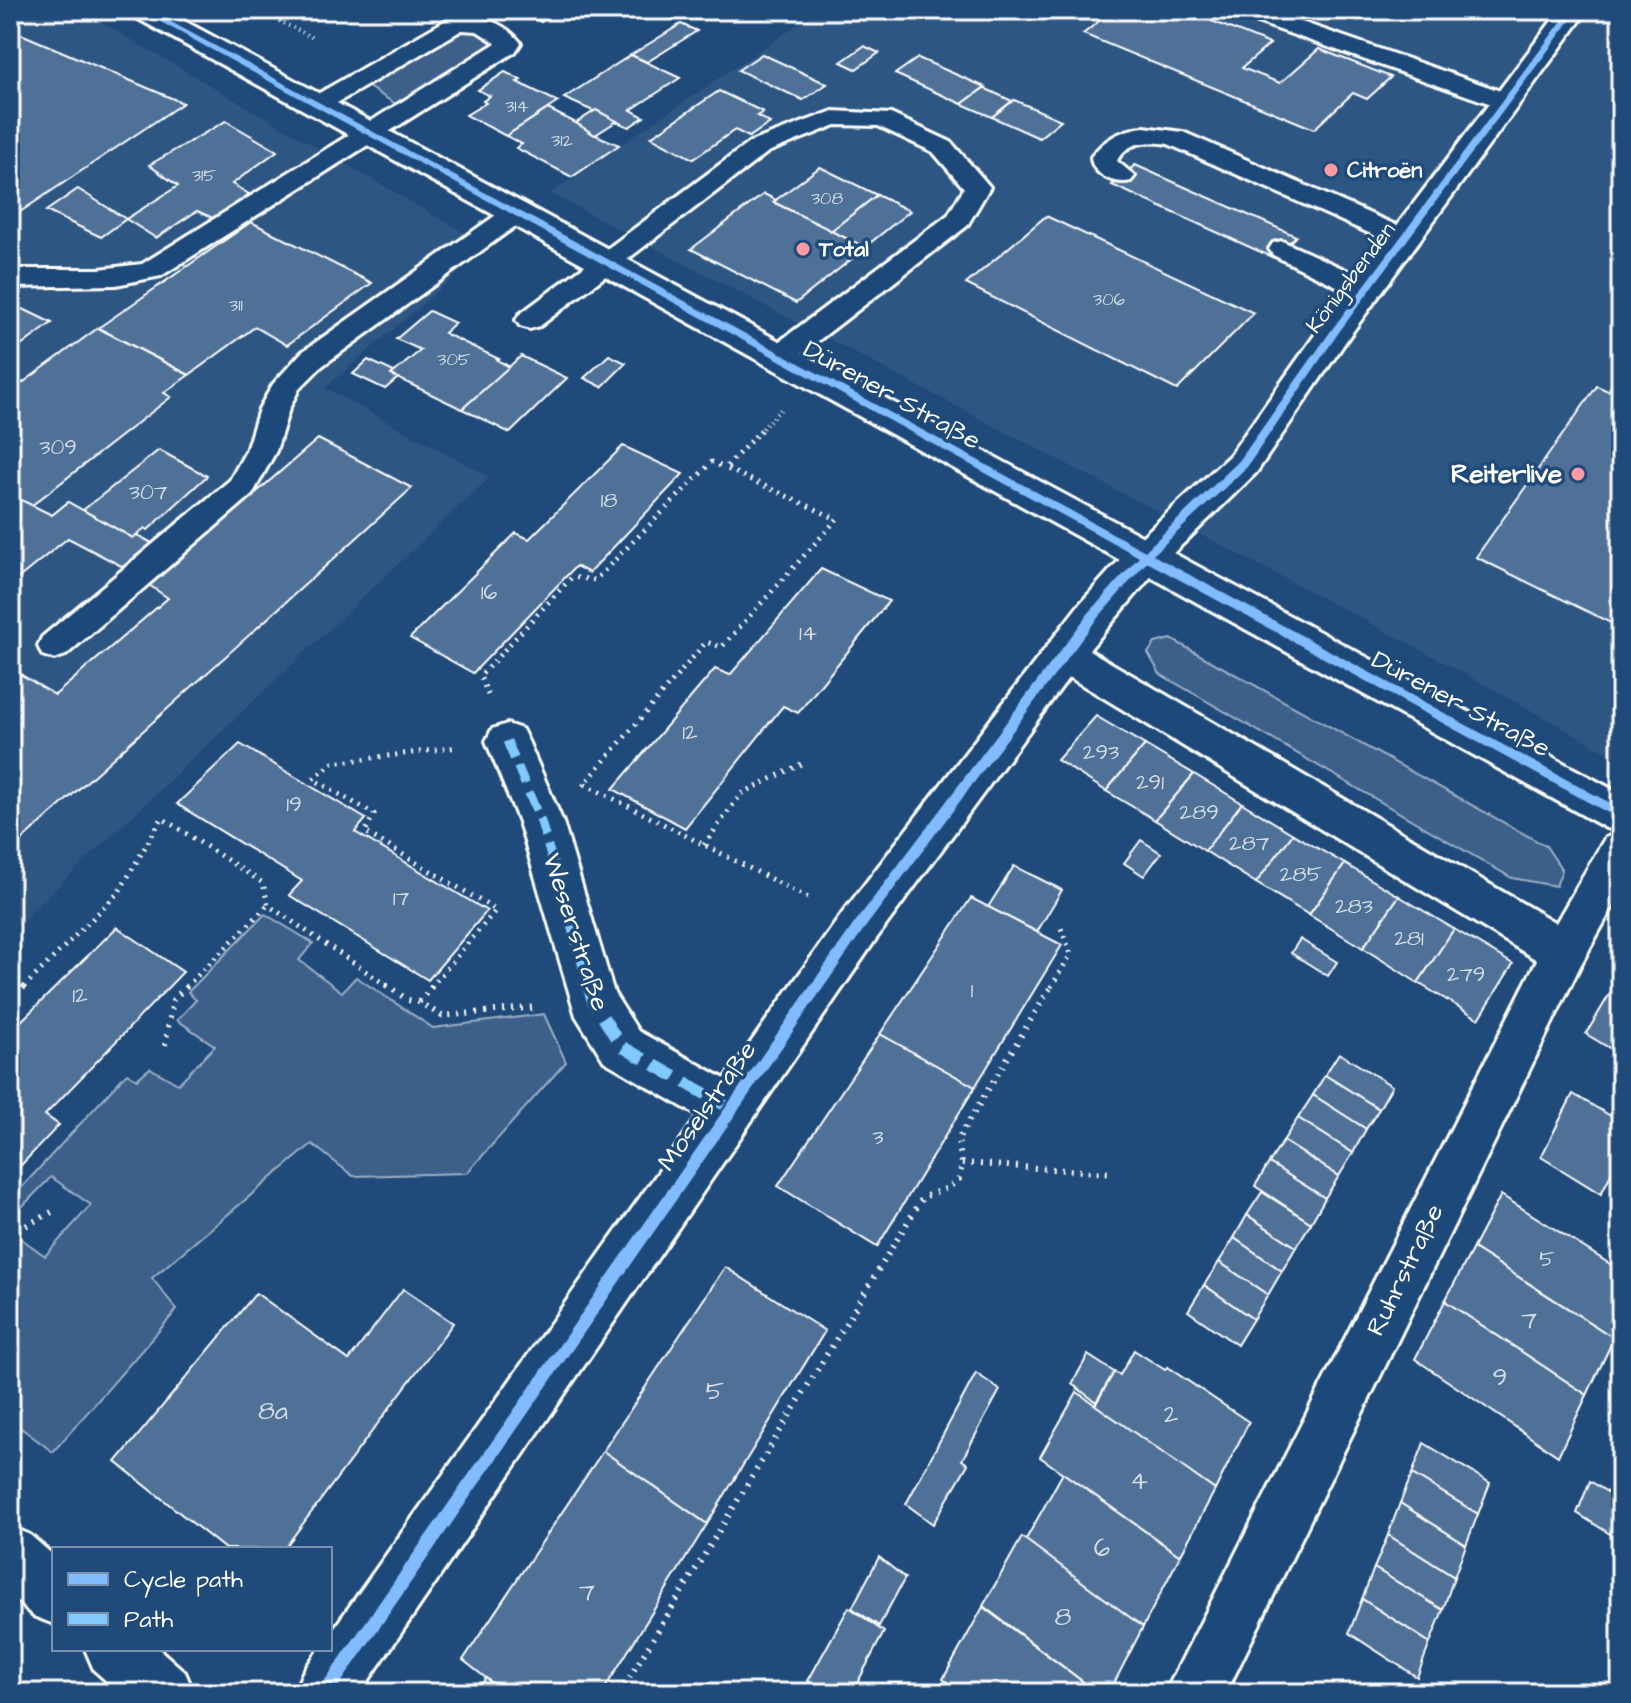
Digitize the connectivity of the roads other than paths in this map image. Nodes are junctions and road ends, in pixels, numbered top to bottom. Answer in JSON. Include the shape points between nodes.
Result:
{"nodes":[{"id":1,"x":143,"y":10,"type":"edge"},
{"id":2,"x":1245,"y":10,"type":"edge"},
{"id":3,"x":1574,"y":10,"type":"edge"},
{"id":4,"x":1506,"y":101,"type":"junction"},
{"id":5,"x":316,"y":105,"type":"junction"},
{"id":6,"x":370,"y":134,"type":"junction"},
{"id":7,"x":1122,"y":176,"type":"dead end"},
{"id":8,"x":515,"y":214,"type":"junction"},
{"id":9,"x":1405,"y":239,"type":"junction"},
{"id":10,"x":1282,"y":249,"type":"dead end"},
{"id":11,"x":605,"y":263,"type":"junction"},
{"id":12,"x":10,"y":278,"type":"edge"},
{"id":13,"x":1367,"y":290,"type":"junction"},
{"id":14,"x":530,"y":320,"type":"dead end"},
{"id":15,"x":778,"y":357,"type":"junction"},
{"id":16,"x":1145,"y":557,"type":"junction"},
{"id":17,"x":54,"y":646,"type":"dead end"},
{"id":18,"x":1063,"y":654,"type":"junction"},
{"id":19,"x":507,"y":741,"type":"road end"},
{"id":20,"x":1621,"y":815,"type":"edge"},
{"id":21,"x":1621,"y":851,"type":"edge"},
{"id":22,"x":1564,"y":952,"type":"junction"},
{"id":23,"x":732,"y":1109,"type":"junction"},
{"id":24,"x":10,"y":1555,"type":"edge"},
{"id":25,"x":52,"y":1593,"type":"edge"},
{"id":26,"x":117,"y":1651,"type":"edge"},
{"id":27,"x":164,"y":1693,"type":"edge"},
{"id":28,"x":324,"y":1693,"type":"edge"},
{"id":29,"x":1195,"y":1693,"type":"edge"}],
"edges":[{"from":1,"to":5,"type":"street","name":"Dürener Straße"},
{"from":2,"to":4,"type":"lane"},
{"from":3,"to":4,"type":"street","name":"Königsbenden"},
{"from":4,"to":9,"type":"street","name":"Königsbenden"},
{"from":5,"to":6,"type":"street","name":"Dürener Straße"},
{"from":5,"to":6,"type":"lane","via":[[456,24],[492,29],[509,43]]},
{"from":6,"to":8,"type":"street","name":"Dürener Straße"},
{"from":6,"to":12,"type":"lane","via":[[151,270],[91,279]]},
{"from":7,"to":9,"type":"lane","via":[[1104,164],[1104,157],[1124,138],[1137,133],[1174,137]]},
{"from":8,"to":11,"type":"street","name":"Dürener Straße"},
{"from":8,"to":17,"type":"lane","via":[[312,359],[287,384],[241,487]]},
{"from":9,"to":13,"type":"street","name":"Königsbenden"},
{"from":10,"to":13,"type":"lane"},
{"from":11,"to":14,"type":"lane"},
{"from":11,"to":15,"type":"street","name":"Dürener Straße"},
{"from":11,"to":15,"type":"lane","via":[[759,147],[833,118],[882,119],[942,147],[977,187],[958,220]]},
{"from":13,"to":16,"type":"street","name":"Königsbenden","via":[[1243,464]]},
{"from":15,"to":16,"type":"street","name":"Dürener Straße"},
{"from":16,"to":18,"type":"street","name":"Moselstraße"},
{"from":16,"to":20,"type":"street","name":"Dürener Straße"},
{"from":18,"to":22,"type":"street"},
{"from":18,"to":23,"type":"street","name":"Moselstraße","via":[[860,925]]},
{"from":19,"to":23,"type":"street","name":"Weserstraße","via":[[541,822],[593,1001],[621,1046]]},
{"from":21,"to":22,"type":"street","name":"Ruhrstraße"},
{"from":22,"to":29,"type":"street","name":"Ruhrstraße"},
{"from":23,"to":28,"type":"street","name":"Moselstraße"},
{"from":24,"to":25,"type":"street"},
{"from":26,"to":27,"type":"street"}]}
